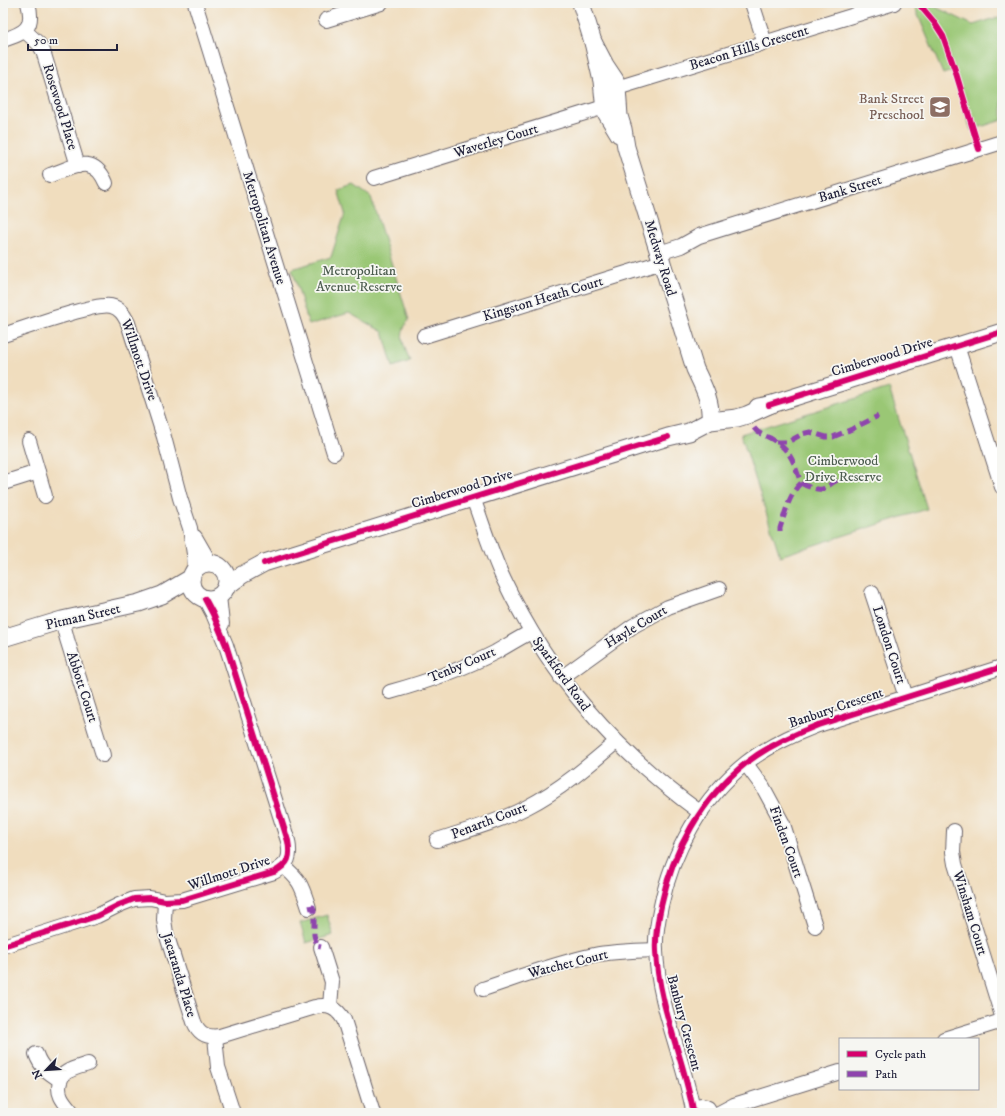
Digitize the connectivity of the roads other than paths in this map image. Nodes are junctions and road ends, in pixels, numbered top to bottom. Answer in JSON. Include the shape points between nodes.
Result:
{"nodes":[{"id":1,"x":28,"y":3,"type":"edge"},
{"id":2,"x":195,"y":3,"type":"edge"},
{"id":3,"x":381,"y":3,"type":"edge"},
{"id":4,"x":581,"y":3,"type":"edge"},
{"id":5,"x":752,"y":3,"type":"edge"},
{"id":6,"x":894,"y":3,"type":"edge"},
{"id":7,"x":326,"y":20,"type":"dead end"},
{"id":8,"x":25,"y":31,"type":"junction"},
{"id":9,"x":3,"y":40,"type":"edge"},
{"id":10,"x":765,"y":43,"type":"junction"},
{"id":11,"x":611,"y":98,"type":"junction"},
{"id":12,"x":1002,"y":142,"type":"edge"},
{"id":13,"x":78,"y":166,"type":"junction"},
{"id":14,"x":50,"y":175,"type":"dead end"},
{"id":15,"x":374,"y":178,"type":"dead end"},
{"id":16,"x":106,"y":183,"type":"dead end"},
{"id":17,"x":659,"y":254,"type":"junction"},
{"id":18,"x":1002,"y":332,"type":"edge"},
{"id":19,"x":3,"y":335,"type":"edge"},
{"id":20,"x":424,"y":336,"type":"dead end"},
{"id":21,"x":957,"y":346,"type":"junction"},
{"id":22,"x":709,"y":415,"type":"junction"},
{"id":23,"x":28,"y":442,"type":"dead end"},
{"id":24,"x":334,"y":452,"type":"dead end"},
{"id":25,"x":38,"y":472,"type":"junction"},
{"id":26,"x":3,"y":482,"type":"edge"},
{"id":27,"x":1002,"y":487,"type":"edge"},
{"id":28,"x":45,"y":496,"type":"dead end"},
{"id":29,"x":473,"y":498,"type":"junction"},
{"id":30,"x":190,"y":528,"type":"junction"},
{"id":31,"x":264,"y":563,"type":"junction"},
{"id":32,"x":214,"y":565,"type":"junction"},
{"id":33,"x":205,"y":587,"type":"junction"},
{"id":34,"x":718,"y":589,"type":"dead end"},
{"id":35,"x":872,"y":593,"type":"dead end"},
{"id":36,"x":62,"y":620,"type":"junction"},
{"id":37,"x":531,"y":632,"type":"junction"},
{"id":38,"x":3,"y":638,"type":"edge"},
{"id":39,"x":1002,"y":667,"type":"edge"},
{"id":40,"x":561,"y":678,"type":"junction"},
{"id":41,"x":390,"y":692,"type":"dead end"},
{"id":42,"x":906,"y":697,"type":"junction"},
{"id":43,"x":616,"y":742,"type":"junction"},
{"id":44,"x":103,"y":755,"type":"dead end"},
{"id":45,"x":746,"y":764,"type":"junction"},
{"id":46,"x":701,"y":813,"type":"junction"},
{"id":47,"x":954,"y":831,"type":"dead end"},
{"id":48,"x":437,"y":840,"type":"dead end"},
{"id":49,"x":283,"y":866,"type":"junction"},
{"id":50,"x":165,"y":901,"type":"junction"},
{"id":51,"x":309,"y":908,"type":"dead end"},
{"id":52,"x":816,"y":926,"type":"dead end"},
{"id":53,"x":3,"y":946,"type":"edge"},
{"id":54,"x":321,"y":947,"type":"dead end"},
{"id":55,"x":656,"y":950,"type":"junction"},
{"id":56,"x":483,"y":989,"type":"dead end"},
{"id":57,"x":330,"y":1006,"type":"junction"},
{"id":58,"x":1002,"y":1016,"type":"edge"},
{"id":59,"x":1002,"y":1021,"type":"edge"},
{"id":60,"x":215,"y":1037,"type":"junction"},
{"id":61,"x":947,"y":1038,"type":"edge"},
{"id":62,"x":36,"y":1054,"type":"dead end"},
{"id":63,"x":88,"y":1064,"type":"dead end"},
{"id":64,"x":839,"y":1072,"type":"edge"},
{"id":65,"x":60,"y":1080,"type":"junction"},
{"id":66,"x":704,"y":1110,"type":"edge"},
{"id":67,"x":73,"y":1113,"type":"edge"},
{"id":68,"x":233,"y":1113,"type":"edge"},
{"id":69,"x":374,"y":1113,"type":"edge"}],
"edges":[{"from":1,"to":8,"type":"street","via":[[31,17]]},
{"from":2,"to":24,"type":"street","name":"Metropolitan Avenue"},
{"from":3,"to":7,"type":"street"},
{"from":4,"to":11,"type":"street","name":"Medway Road","via":[[593,42],[615,80]]},
{"from":5,"to":10,"type":"street"},
{"from":6,"to":10,"type":"street","name":"Beacon Hills Crescent"},
{"from":8,"to":9,"type":"street"},
{"from":8,"to":13,"type":"street","name":"Rosewood Place","via":[[39,44],[42,51]]},
{"from":10,"to":11,"type":"street","name":"Beacon Hills Crescent"},
{"from":11,"to":15,"type":"street","name":"Waverley Court"},
{"from":11,"to":17,"type":"street","name":"Medway Road","via":[[619,116]]},
{"from":12,"to":17,"type":"street","name":"Bank Street","via":[[699,236]]},
{"from":13,"to":14,"type":"street","name":"Rosewood Place"},
{"from":13,"to":16,"type":"street","name":"Rosewood Place","via":[[84,164],[95,168]]},
{"from":17,"to":20,"type":"street","name":"Kingston Heath Court"},
{"from":17,"to":22,"type":"street","name":"Medway Road","via":[[695,369],[708,398]]},
{"from":18,"to":21,"type":"street","name":"Cimberwood Drive"},
{"from":19,"to":30,"type":"street","name":"Willmott Drive","via":[[97,306],[110,305],[120,311],[128,323]]},
{"from":21,"to":22,"type":"street","name":"Cimberwood Drive","via":[[768,405],[737,418]]},
{"from":21,"to":27,"type":"street"},
{"from":22,"to":29,"type":"street","name":"Cimberwood Drive","via":[[689,432]]},
{"from":23,"to":25,"type":"street"},
{"from":25,"to":26,"type":"street"},
{"from":25,"to":28,"type":"street"},
{"from":29,"to":31,"type":"street","name":"Cimberwood Drive"},
{"from":29,"to":37,"type":"street","name":"Sparkford Road","via":[[503,579]]},
{"from":30,"to":32,"type":"street","name":"Willmott Drive"},
{"from":30,"to":33,"type":"street","name":"Willmott Drive","via":[[194,554]]},
{"from":31,"to":32,"type":"street","name":"Cimberwood Drive","via":[[241,566]]},
{"from":31,"to":33,"type":"street","name":"Cimberwood Drive","via":[[242,575]]},
{"from":32,"to":33,"type":"street","via":[[199,566]]},
{"from":32,"to":33,"type":"street","via":[[226,576]]},
{"from":33,"to":36,"type":"street","name":"Pitman Street"},
{"from":33,"to":49,"type":"street","name":"Willmott Drive","via":[[220,610],[226,644],[288,841],[290,855]]},
{"from":34,"to":40,"type":"street","name":"Hayle Court","via":[[668,607],[633,626]]},
{"from":35,"to":42,"type":"street","name":"London Court"},
{"from":36,"to":38,"type":"street","name":"Pitman Street"},
{"from":36,"to":44,"type":"street","name":"Abbott Court"},
{"from":37,"to":40,"type":"street","name":"Sparkford Road"},
{"from":37,"to":41,"type":"street","name":"Tenby Court","via":[[464,667]]},
{"from":39,"to":42,"type":"street","name":"Banbury Crescent"},
{"from":40,"to":43,"type":"street","name":"Sparkford Road"},
{"from":42,"to":45,"type":"street","name":"Banbury Crescent","via":[[796,733]]},
{"from":43,"to":46,"type":"street","name":"Sparkford Road","via":[[668,789]]},
{"from":43,"to":48,"type":"street","name":"Penarth Court","via":[[572,779],[527,807],[498,820]]},
{"from":45,"to":46,"type":"street","name":"Banbury Crescent","via":[[723,785]]},
{"from":45,"to":52,"type":"street","name":"Finden Court","via":[[763,787],[783,824]]},
{"from":46,"to":55,"type":"street","name":"Banbury Crescent","via":[[680,847],[666,885],[659,915]]},
{"from":47,"to":58,"type":"street","name":"Winsham Court","via":[[954,864]]},
{"from":49,"to":50,"type":"street","name":"Willmott Drive","via":[[274,872],[182,900]]},
{"from":49,"to":51,"type":"street","name":"Willmott Drive","via":[[300,882]]},
{"from":50,"to":53,"type":"street","name":"Willmott Drive","via":[[150,898],[134,899],[97,916]]},
{"from":50,"to":60,"type":"street","name":"Jacaranda Place","via":[[166,933],[194,1022],[204,1036]]},
{"from":54,"to":57,"type":"street","via":[[332,982]]},
{"from":55,"to":56,"type":"street","name":"Watchet Court","via":[[596,955]]},
{"from":55,"to":66,"type":"street","name":"Banbury Crescent","via":[[664,1005],[688,1083]]},
{"from":57,"to":60,"type":"street","via":[[315,1007]]},
{"from":57,"to":69,"type":"street","via":[[341,1013],[344,1020]]},
{"from":59,"to":61,"type":"street"},
{"from":60,"to":68,"type":"street","via":[[218,1067]]},
{"from":62,"to":65,"type":"street","via":[[41,1066]]},
{"from":63,"to":65,"type":"street","via":[[69,1070]]},
{"from":64,"to":66,"type":"street","via":[[734,1105]]},
{"from":65,"to":67,"type":"street","via":[[60,1095]]}]}
